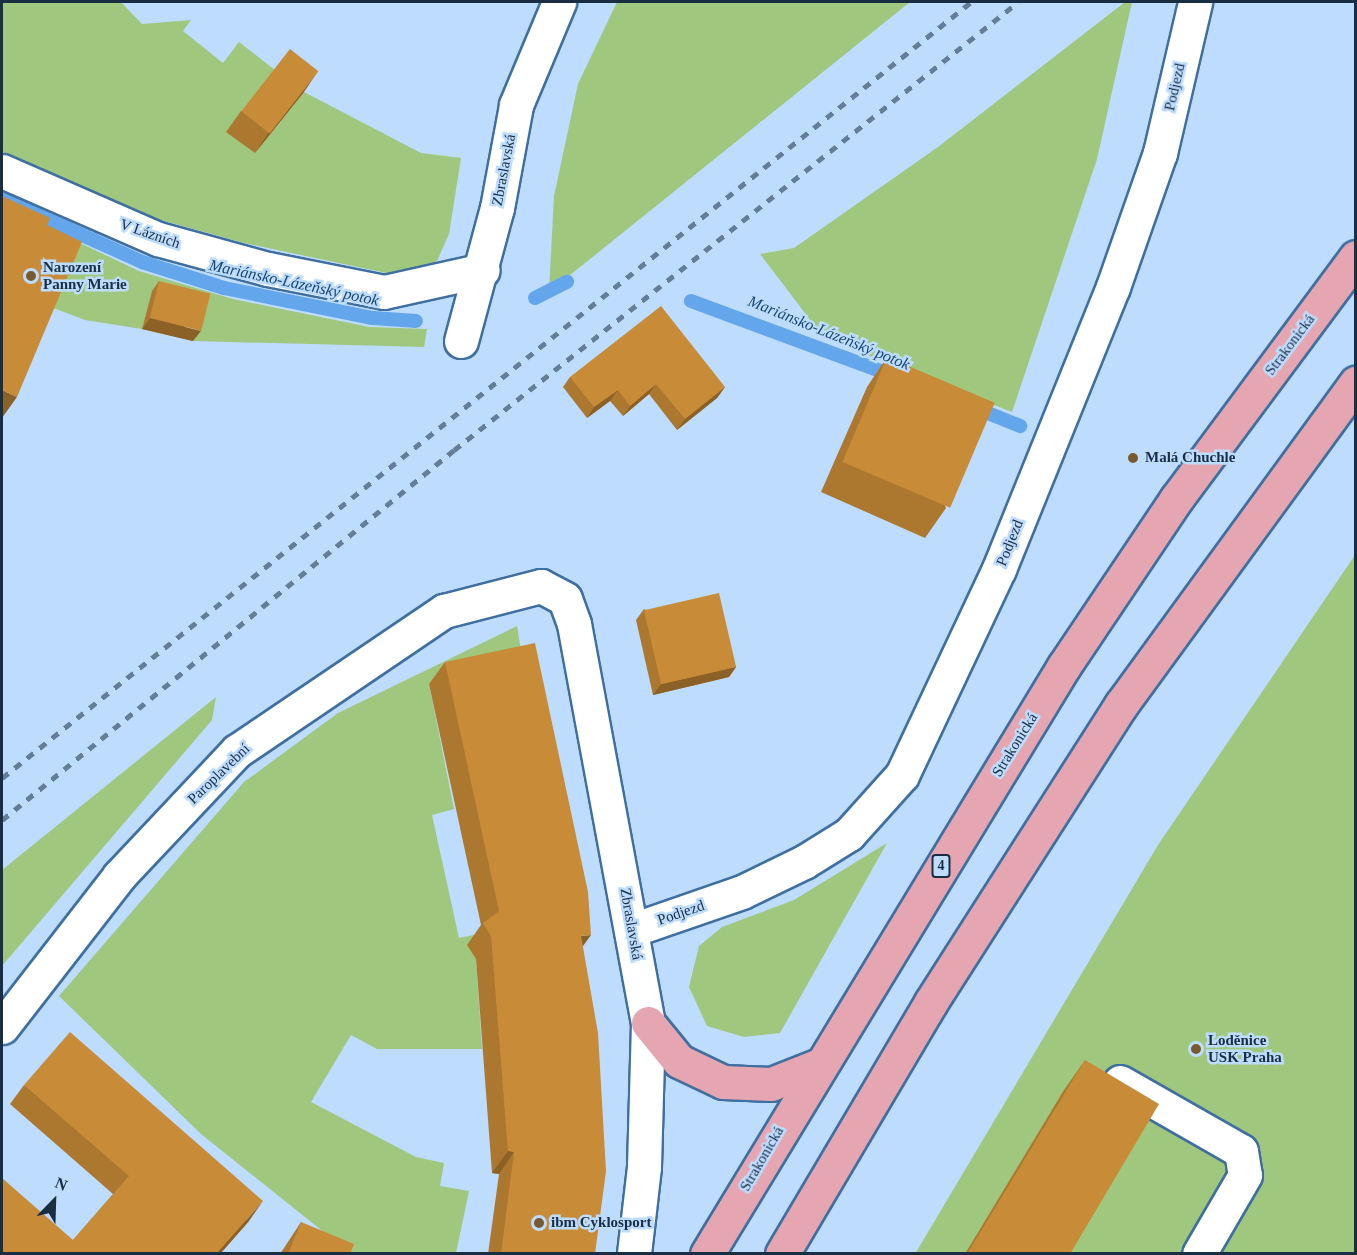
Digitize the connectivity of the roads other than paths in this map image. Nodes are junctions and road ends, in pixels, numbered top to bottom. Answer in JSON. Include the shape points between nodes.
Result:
{"nodes":[{"id":1,"x":559,"y":2,"type":"edge"},
{"id":2,"x":1195,"y":2,"type":"edge"},
{"id":3,"x":2,"y":171,"type":"edge"},
{"id":4,"x":1356,"y":257,"type":"edge"},
{"id":5,"x":483,"y":270,"type":"junction"},
{"id":6,"x":460,"y":341,"type":"dead end"},
{"id":7,"x":1356,"y":382,"type":"edge"},
{"id":8,"x":565,"y":599,"type":"joint"},
{"id":9,"x":632,"y":930,"type":"junction"},
{"id":10,"x":648,"y":1023,"type":"junction"},
{"id":11,"x":2,"y":1027,"type":"edge"},
{"id":12,"x":817,"y":1066,"type":"junction"},
{"id":13,"x":1097,"y":1070,"type":"edge"},
{"id":14,"x":634,"y":1254,"type":"edge"},
{"id":15,"x":707,"y":1254,"type":"edge"},
{"id":16,"x":782,"y":1254,"type":"edge"},
{"id":17,"x":1199,"y":1254,"type":"edge"}],
"edges":[{"from":1,"to":5,"type":"street","name":"Zbraslavská","via":[[516,105]]},
{"from":2,"to":9,"type":"street","name":"Podjezd","via":[[1160,153],[1113,287],[999,569],[902,775],[849,834],[804,862],[742,892]]},
{"from":3,"to":5,"type":"street","name":"V Lázních","via":[[158,239],[268,269],[384,292]]},
{"from":4,"to":12,"type":"main road","name":"Strakonická","number":"4","via":[[1177,498],[1064,666]]},
{"from":5,"to":6,"type":"street","name":"Zbraslavská"},
{"from":7,"to":16,"type":"main road","via":[[1121,705],[931,1002]]},
{"from":8,"to":9,"type":"street","name":"Zbraslavská","via":[[574,624]]},
{"from":8,"to":11,"type":"street","name":"Paroplavební","via":[[541,586],[444,611],[237,751],[119,876]]},
{"from":9,"to":10,"type":"street","name":"Zbraslavská"},
{"from":10,"to":12,"type":"main road","via":[[679,1061],[723,1082],[771,1084]]},
{"from":10,"to":14,"type":"street","name":"Zbraslavská","via":[[644,1167]]},
{"from":12,"to":15,"type":"main road","name":"Strakonická","number":"4"},
{"from":13,"to":17,"type":"street","via":[[1241,1151],[1245,1175]]}]}
